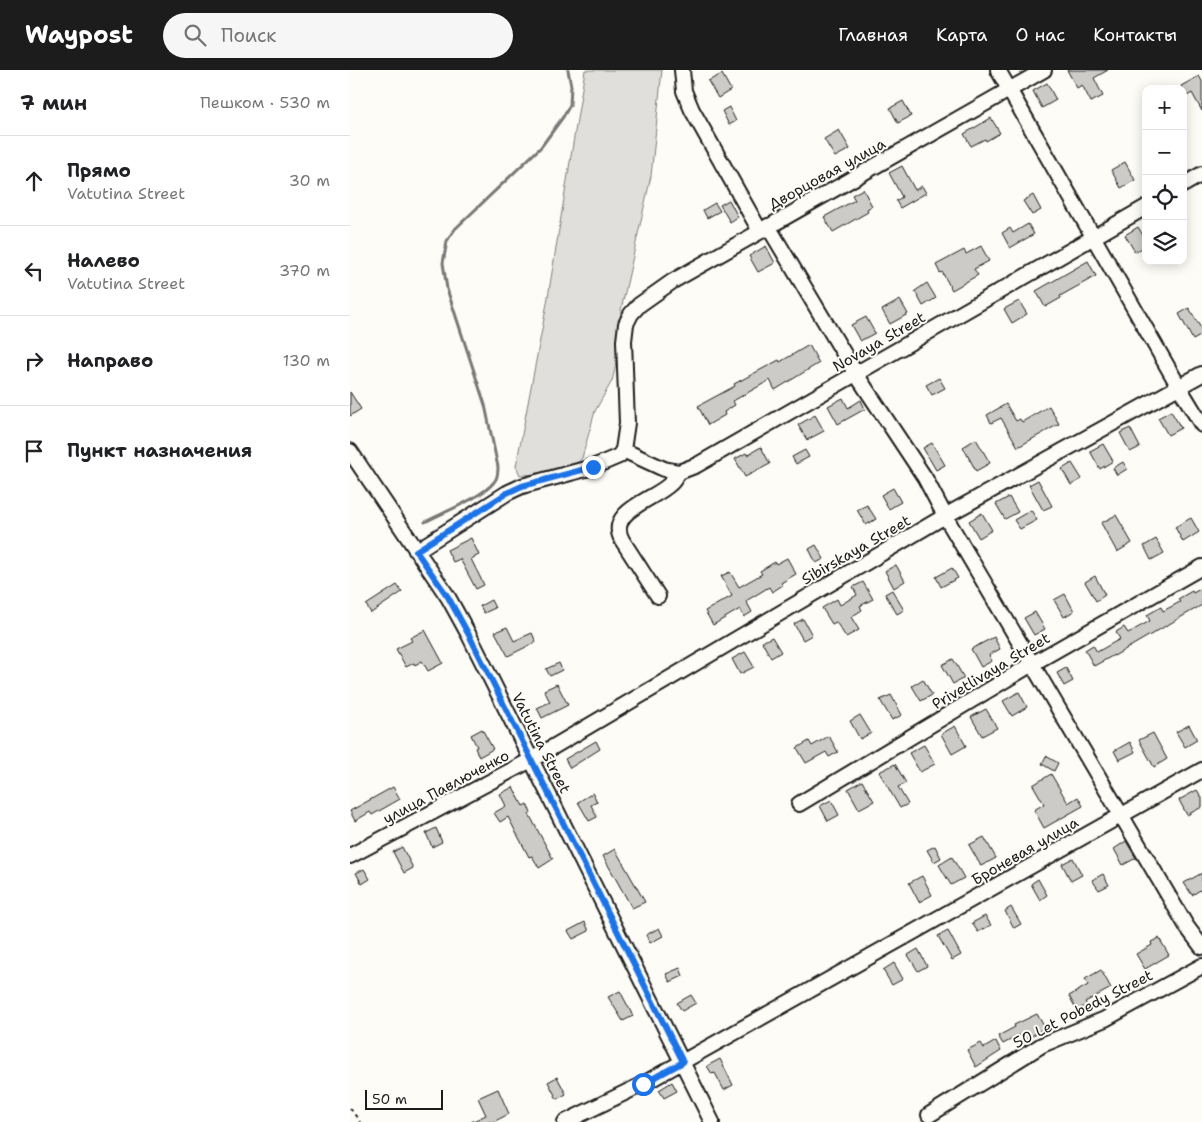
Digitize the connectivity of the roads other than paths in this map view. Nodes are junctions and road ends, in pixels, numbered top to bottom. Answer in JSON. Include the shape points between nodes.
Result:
{"nodes":[{"id":1,"x":695,"y":70,"type":"edge"},
{"id":2,"x":998,"y":70,"type":"edge"},
{"id":3,"x":1044,"y":70,"type":"edge"},
{"id":4,"x":682,"y":76,"type":"edge"},
{"id":5,"x":1009,"y":90,"type":"junction"},
{"id":6,"x":1202,"y":174,"type":"edge"},
{"id":7,"x":1187,"y":183,"type":"edge"},
{"id":8,"x":1142,"y":209,"type":"edge"},
{"id":9,"x":764,"y":228,"type":"junction"},
{"id":10,"x":1094,"y":238,"type":"junction"},
{"id":11,"x":856,"y":374,"type":"junction"},
{"id":12,"x":1202,"y":374,"type":"edge"},
{"id":13,"x":1179,"y":387,"type":"junction"},
{"id":14,"x":1202,"y":425,"type":"edge"},
{"id":15,"x":623,"y":450,"type":"junction"},
{"id":16,"x":350,"y":451,"type":"edge"},
{"id":17,"x":679,"y":472,"type":"junction"},
{"id":18,"x":945,"y":516,"type":"junction"},
{"id":19,"x":416,"y":551,"type":"junction"},
{"id":20,"x":1202,"y":567,"type":"edge"},
{"id":21,"x":658,"y":596,"type":"dead end"},
{"id":22,"x":1032,"y":664,"type":"junction"},
{"id":23,"x":531,"y":760,"type":"junction"},
{"id":24,"x":1202,"y":770,"type":"edge"},
{"id":25,"x":799,"y":804,"type":"dead end"},
{"id":26,"x":1122,"y":815,"type":"junction"},
{"id":27,"x":350,"y":856,"type":"edge"},
{"id":28,"x":1202,"y":947,"type":"edge"},
{"id":29,"x":1202,"y":966,"type":"edge"},
{"id":30,"x":683,"y":1062,"type":"junction"},
{"id":31,"x":929,"y":1115,"type":"dead end"},
{"id":32,"x":565,"y":1122,"type":"edge"},
{"id":33,"x":712,"y":1122,"type":"edge"}],
"edges":[{"from":1,"to":4,"type":"street"},
{"from":2,"to":5,"type":"street"},
{"from":3,"to":5,"type":"street","name":"Дворцовая улица"},
{"from":4,"to":9,"type":"street","via":[[692,110]]},
{"from":5,"to":9,"type":"street","name":"Дворцовая улица"},
{"from":5,"to":10,"type":"street"},
{"from":6,"to":7,"type":"street"},
{"from":8,"to":10,"type":"street","name":"Novaya Street"},
{"from":9,"to":11,"type":"street"},
{"from":9,"to":15,"type":"street","name":"Дворцовая улица","via":[[673,281],[631,314],[624,341],[626,423]]},
{"from":10,"to":11,"type":"street","name":"Novaya Street"},
{"from":10,"to":13,"type":"street"},
{"from":11,"to":17,"type":"street","name":"Novaya Street","via":[[697,465]]},
{"from":11,"to":18,"type":"street","via":[[925,478]]},
{"from":12,"to":13,"type":"street","name":"Sibirskaya Street"},
{"from":13,"to":14,"type":"street"},
{"from":13,"to":18,"type":"street","name":"Sibirskaya Street"},
{"from":15,"to":17,"type":"street","via":[[664,469]]},
{"from":15,"to":19,"type":"street","via":[[619,456],[593,467],[507,493]]},
{"from":16,"to":19,"type":"street","name":"Vatutina Street"},
{"from":17,"to":21,"type":"street","via":[[670,485],[624,515],[618,526],[622,540]]},
{"from":18,"to":22,"type":"street"},
{"from":18,"to":23,"type":"street","name":"Sibirskaya Street"},
{"from":19,"to":23,"type":"street","name":"Vatutina Street","via":[[448,597]]},
{"from":20,"to":22,"type":"street","name":"Privetlivaya Street"},
{"from":22,"to":25,"type":"street","name":"Privetlivaya Street"},
{"from":22,"to":26,"type":"street"},
{"from":23,"to":27,"type":"street","name":"улица Павлюченко"},
{"from":23,"to":30,"type":"street","name":"Vatutina Street"},
{"from":24,"to":26,"type":"street","name":"Броневая улица"},
{"from":26,"to":28,"type":"street"},
{"from":26,"to":30,"type":"street","name":"Броневая улица"},
{"from":29,"to":31,"type":"street","name":"50 Let Pobedy Street","via":[[1105,1018],[1042,1045]]},
{"from":30,"to":32,"type":"street"},
{"from":30,"to":33,"type":"street","name":"Vatutina Street"}]}
